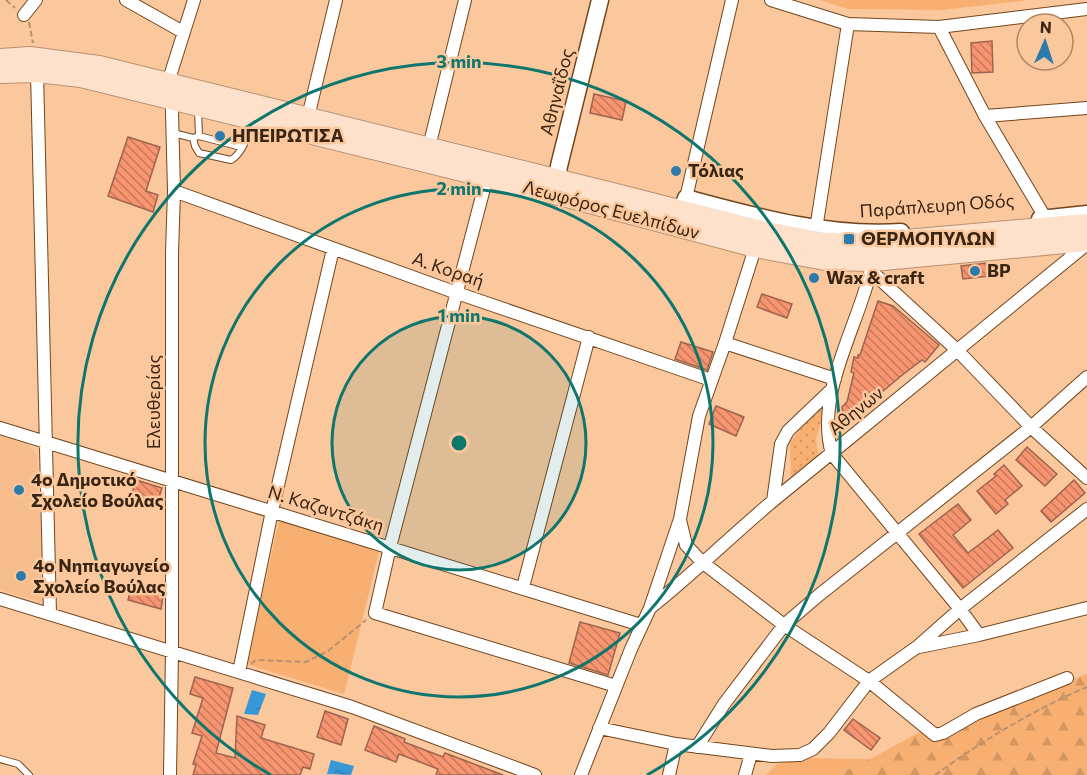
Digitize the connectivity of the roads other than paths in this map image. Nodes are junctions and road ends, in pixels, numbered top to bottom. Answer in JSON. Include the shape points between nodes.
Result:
{"nodes":[{"id":1,"x":36,"y":0,"type":"edge"},
{"id":2,"x":126,"y":0,"type":"edge"},
{"id":3,"x":194,"y":0,"type":"edge"},
{"id":4,"x":336,"y":0,"type":"edge"},
{"id":5,"x":465,"y":0,"type":"edge"},
{"id":6,"x":600,"y":0,"type":"edge"},
{"id":7,"x":732,"y":0,"type":"edge"},
{"id":8,"x":771,"y":0,"type":"edge"},
{"id":9,"x":1087,"y":9,"type":"edge"},
{"id":10,"x":24,"y":15,"type":"road end"},
{"id":11,"x":848,"y":24,"type":"junction"},
{"id":12,"x":939,"y":27,"type":"junction"},
{"id":13,"x":183,"y":32,"type":"junction"},
{"id":14,"x":0,"y":59,"type":"edge"},
{"id":15,"x":38,"y":65,"type":"junction"},
{"id":16,"x":0,"y":73,"type":"edge"},
{"id":17,"x":172,"y":92,"type":"junction"},
{"id":18,"x":198,"y":106,"type":"junction"},
{"id":19,"x":1087,"y":108,"type":"edge"},
{"id":20,"x":985,"y":116,"type":"junction"},
{"id":21,"x":308,"y":117,"type":"junction"},
{"id":22,"x":255,"y":120,"type":"junction"},
{"id":23,"x":173,"y":133,"type":"junction"},
{"id":24,"x":196,"y":137,"type":"junction"},
{"id":25,"x":241,"y":147,"type":"junction"},
{"id":26,"x":429,"y":147,"type":"junction"},
{"id":27,"x":487,"y":177,"type":"junction"},
{"id":28,"x":556,"y":187,"type":"junction"},
{"id":29,"x":174,"y":191,"type":"junction"},
{"id":30,"x":684,"y":205,"type":"junction"},
{"id":31,"x":1087,"y":214,"type":"edge"},
{"id":32,"x":1049,"y":223,"type":"junction"},
{"id":33,"x":1087,"y":224,"type":"edge"},
{"id":34,"x":816,"y":229,"type":"junction"},
{"id":35,"x":758,"y":239,"type":"junction"},
{"id":36,"x":1087,"y":242,"type":"edge"},
{"id":37,"x":333,"y":249,"type":"junction"},
{"id":38,"x":872,"y":266,"type":"junction"},
{"id":39,"x":458,"y":293,"type":"junction"},
{"id":40,"x":589,"y":337,"type":"junction"},
{"id":41,"x":725,"y":343,"type":"junction"},
{"id":42,"x":958,"y":351,"type":"junction"},
{"id":43,"x":1087,"y":377,"type":"edge"},
{"id":44,"x":711,"y":380,"type":"junction"},
{"id":45,"x":834,"y":384,"type":"junction"},
{"id":46,"x":1031,"y":427,"type":"junction"},
{"id":47,"x":0,"y":428,"type":"edge"},
{"id":48,"x":46,"y":441,"type":"junction"},
{"id":49,"x":832,"y":454,"type":"junction"},
{"id":50,"x":1087,"y":478,"type":"edge"},
{"id":51,"x":172,"y":479,"type":"junction"},
{"id":52,"x":773,"y":501,"type":"junction"},
{"id":53,"x":1087,"y":509,"type":"edge"},
{"id":54,"x":272,"y":511,"type":"junction"},
{"id":55,"x":680,"y":519,"type":"junction"},
{"id":56,"x":897,"y":533,"type":"junction"},
{"id":57,"x":390,"y":547,"type":"junction"},
{"id":58,"x":702,"y":562,"type":"junction"},
{"id":59,"x":523,"y":587,"type":"junction"},
{"id":60,"x":0,"y":599,"type":"edge"},
{"id":61,"x":650,"y":608,"type":"junction"},
{"id":62,"x":1087,"y":608,"type":"edge"},
{"id":63,"x":960,"y":609,"type":"junction"},
{"id":64,"x":50,"y":614,"type":"junction"},
{"id":65,"x":641,"y":625,"type":"junction"},
{"id":66,"x":784,"y":625,"type":"junction"},
{"id":67,"x":979,"y":635,"type":"junction"},
{"id":68,"x":917,"y":647,"type":"junction"},
{"id":69,"x":172,"y":652,"type":"junction"},
{"id":70,"x":239,"y":672,"type":"junction"},
{"id":71,"x":1067,"y":678,"type":"dead end"},
{"id":72,"x":869,"y":681,"type":"junction"},
{"id":73,"x":616,"y":686,"type":"junction"},
{"id":74,"x":599,"y":728,"type":"junction"},
{"id":75,"x":676,"y":744,"type":"junction"},
{"id":76,"x":697,"y":747,"type":"junction"},
{"id":77,"x":750,"y":754,"type":"junction"},
{"id":78,"x":0,"y":759,"type":"edge"},
{"id":79,"x":29,"y":775,"type":"edge"},
{"id":80,"x":170,"y":775,"type":"edge"},
{"id":81,"x":535,"y":775,"type":"edge"},
{"id":82,"x":581,"y":775,"type":"edge"},
{"id":83,"x":669,"y":775,"type":"edge"},
{"id":84,"x":745,"y":775,"type":"edge"}],
"edges":[{"from":1,"to":10,"type":"street"},
{"from":2,"to":13,"type":"street"},
{"from":3,"to":13,"type":"street","name":"Ελευθερίας"},
{"from":4,"to":21,"type":"street"},
{"from":5,"to":26,"type":"street"},
{"from":6,"to":28,"type":"street","name":"Αθηναΐδος"},
{"from":7,"to":30,"type":"street"},
{"from":8,"to":11,"type":"street"},
{"from":9,"to":12,"type":"street"},
{"from":11,"to":12,"type":"street"},
{"from":11,"to":34,"type":"street"},
{"from":12,"to":20,"type":"street"},
{"from":13,"to":17,"type":"street","name":"Ελευθερίας","via":[[172,66]]},
{"from":14,"to":15,"type":"main road","name":"Λεωφόρος Ευελπίδων"},
{"from":15,"to":16,"type":"main road","name":"Λεωφόρος Ευελπίδων"},
{"from":15,"to":17,"type":"main road","name":"Λεωφόρος Ευελπίδων","via":[[99,66]]},
{"from":15,"to":48,"type":"street"},
{"from":17,"to":18,"type":"main road","name":"Λεωφόρος Ευελπίδων"},
{"from":17,"to":21,"type":"main road","name":"Λεωφόρος Ευελπίδων"},
{"from":17,"to":23,"type":"street","name":"Ελευθερίας"},
{"from":18,"to":22,"type":"main road","name":"Λεωφόρος Ευελπίδων"},
{"from":18,"to":24,"type":"lane"},
{"from":19,"to":20,"type":"street"},
{"from":20,"to":32,"type":"street"},
{"from":21,"to":26,"type":"main road","name":"Λεωφόρος Ευελπίδων"},
{"from":22,"to":25,"type":"lane"},
{"from":22,"to":27,"type":"main road","name":"Λεωφόρος Ευελπίδων"},
{"from":23,"to":24,"type":"lane"},
{"from":23,"to":29,"type":"street","name":"Ελευθερίας"},
{"from":24,"to":25,"type":"lane"},
{"from":24,"to":25,"type":"lane","via":[[199,153],[226,160],[234,159]]},
{"from":26,"to":28,"type":"main road","name":"Λεωφόρος Ευελπίδων"},
{"from":27,"to":28,"type":"main road","name":"Λεωφόρος Ευελπίδων"},
{"from":27,"to":39,"type":"street"},
{"from":28,"to":30,"type":"main road","name":"Λεωφόρος Ευελπίδων"},
{"from":28,"to":35,"type":"main road","name":"Λεωφόρος Ευελπίδων"},
{"from":29,"to":37,"type":"street","name":"Α. Κοραή"},
{"from":29,"to":51,"type":"street","name":"Ελευθερίας"},
{"from":30,"to":34,"type":"street","name":"Παράπλευρη Οδός"},
{"from":30,"to":35,"type":"main road","name":"Λεωφόρος Ευελπίδων"},
{"from":31,"to":32,"type":"street","name":"Παράπλευρη Οδός"},
{"from":32,"to":33,"type":"main road","name":"Λεωφόρος Ευελπίδων"},
{"from":32,"to":34,"type":"street","name":"Παράπλευρη Οδός","via":[[884,233]]},
{"from":32,"to":35,"type":"main road","name":"Λεωφόρος Ευελπίδων","via":[[848,244]]},
{"from":35,"to":38,"type":"main road","name":"Λεωφόρος Ευελπίδων","via":[[825,260]]},
{"from":35,"to":41,"type":"street"},
{"from":36,"to":38,"type":"main road","name":"Λεωφόρος Ευελπίδων"},
{"from":36,"to":42,"type":"street","name":"Αθηνών"},
{"from":37,"to":39,"type":"street","name":"Α. Κοραή"},
{"from":37,"to":54,"type":"street"},
{"from":38,"to":42,"type":"street"},
{"from":38,"to":45,"type":"street"},
{"from":39,"to":40,"type":"street","name":"Α. Κοραή"},
{"from":39,"to":57,"type":"street"},
{"from":40,"to":44,"type":"street","name":"Α. Κοραή"},
{"from":40,"to":59,"type":"street"},
{"from":41,"to":44,"type":"street"},
{"from":41,"to":45,"type":"street"},
{"from":42,"to":46,"type":"street"},
{"from":42,"to":49,"type":"street","name":"Αθηνών"},
{"from":43,"to":46,"type":"street"},
{"from":44,"to":55,"type":"street","via":[[699,416]]},
{"from":45,"to":49,"type":"street","via":[[827,422]]},
{"from":45,"to":52,"type":"street","via":[[784,437]]},
{"from":46,"to":50,"type":"street"},
{"from":46,"to":56,"type":"street"},
{"from":47,"to":48,"type":"street","name":"Ν. Καζαντζάκη"},
{"from":48,"to":51,"type":"street","name":"Ν. Καζαντζάκη"},
{"from":48,"to":64,"type":"street"},
{"from":49,"to":52,"type":"street","name":"Αθηνών"},
{"from":49,"to":56,"type":"street"},
{"from":51,"to":54,"type":"street","name":"Ν. Καζαντζάκη"},
{"from":51,"to":69,"type":"street","name":"Ελευθερίας"},
{"from":52,"to":58,"type":"street","name":"Αθηνών"},
{"from":53,"to":63,"type":"street"},
{"from":54,"to":57,"type":"street","name":"Ν. Καζαντζάκη"},
{"from":54,"to":70,"type":"street"},
{"from":55,"to":58,"type":"street","via":[[686,545]]},
{"from":55,"to":61,"type":"street"},
{"from":56,"to":63,"type":"street"},
{"from":56,"to":66,"type":"street"},
{"from":57,"to":59,"type":"street","name":"Ν. Καζαντζάκη"},
{"from":57,"to":73,"type":"street","via":[[375,613]]},
{"from":58,"to":61,"type":"street","name":"Αθηνών"},
{"from":58,"to":66,"type":"street"},
{"from":59,"to":65,"type":"street","name":"Ν. Καζαντζάκη"},
{"from":60,"to":64,"type":"street"},
{"from":61,"to":65,"type":"street"},
{"from":62,"to":67,"type":"street"},
{"from":63,"to":67,"type":"street"},
{"from":63,"to":68,"type":"street"},
{"from":64,"to":69,"type":"street"},
{"from":65,"to":73,"type":"street"},
{"from":66,"to":72,"type":"street"},
{"from":66,"to":76,"type":"street"},
{"from":67,"to":68,"type":"street"},
{"from":68,"to":72,"type":"street"},
{"from":69,"to":70,"type":"street"},
{"from":69,"to":80,"type":"street","name":"Ελευθερίας"},
{"from":70,"to":81,"type":"street","via":[[352,707]]},
{"from":71,"to":72,"type":"street","via":[[976,714],[935,735]]},
{"from":72,"to":77,"type":"street","via":[[813,749],[800,755]]},
{"from":73,"to":74,"type":"street"},
{"from":74,"to":75,"type":"street"},
{"from":74,"to":82,"type":"street"},
{"from":75,"to":76,"type":"street"},
{"from":75,"to":83,"type":"street"},
{"from":76,"to":77,"type":"street"},
{"from":77,"to":84,"type":"street"},
{"from":78,"to":79,"type":"lane","via":[[18,764]]}]}
